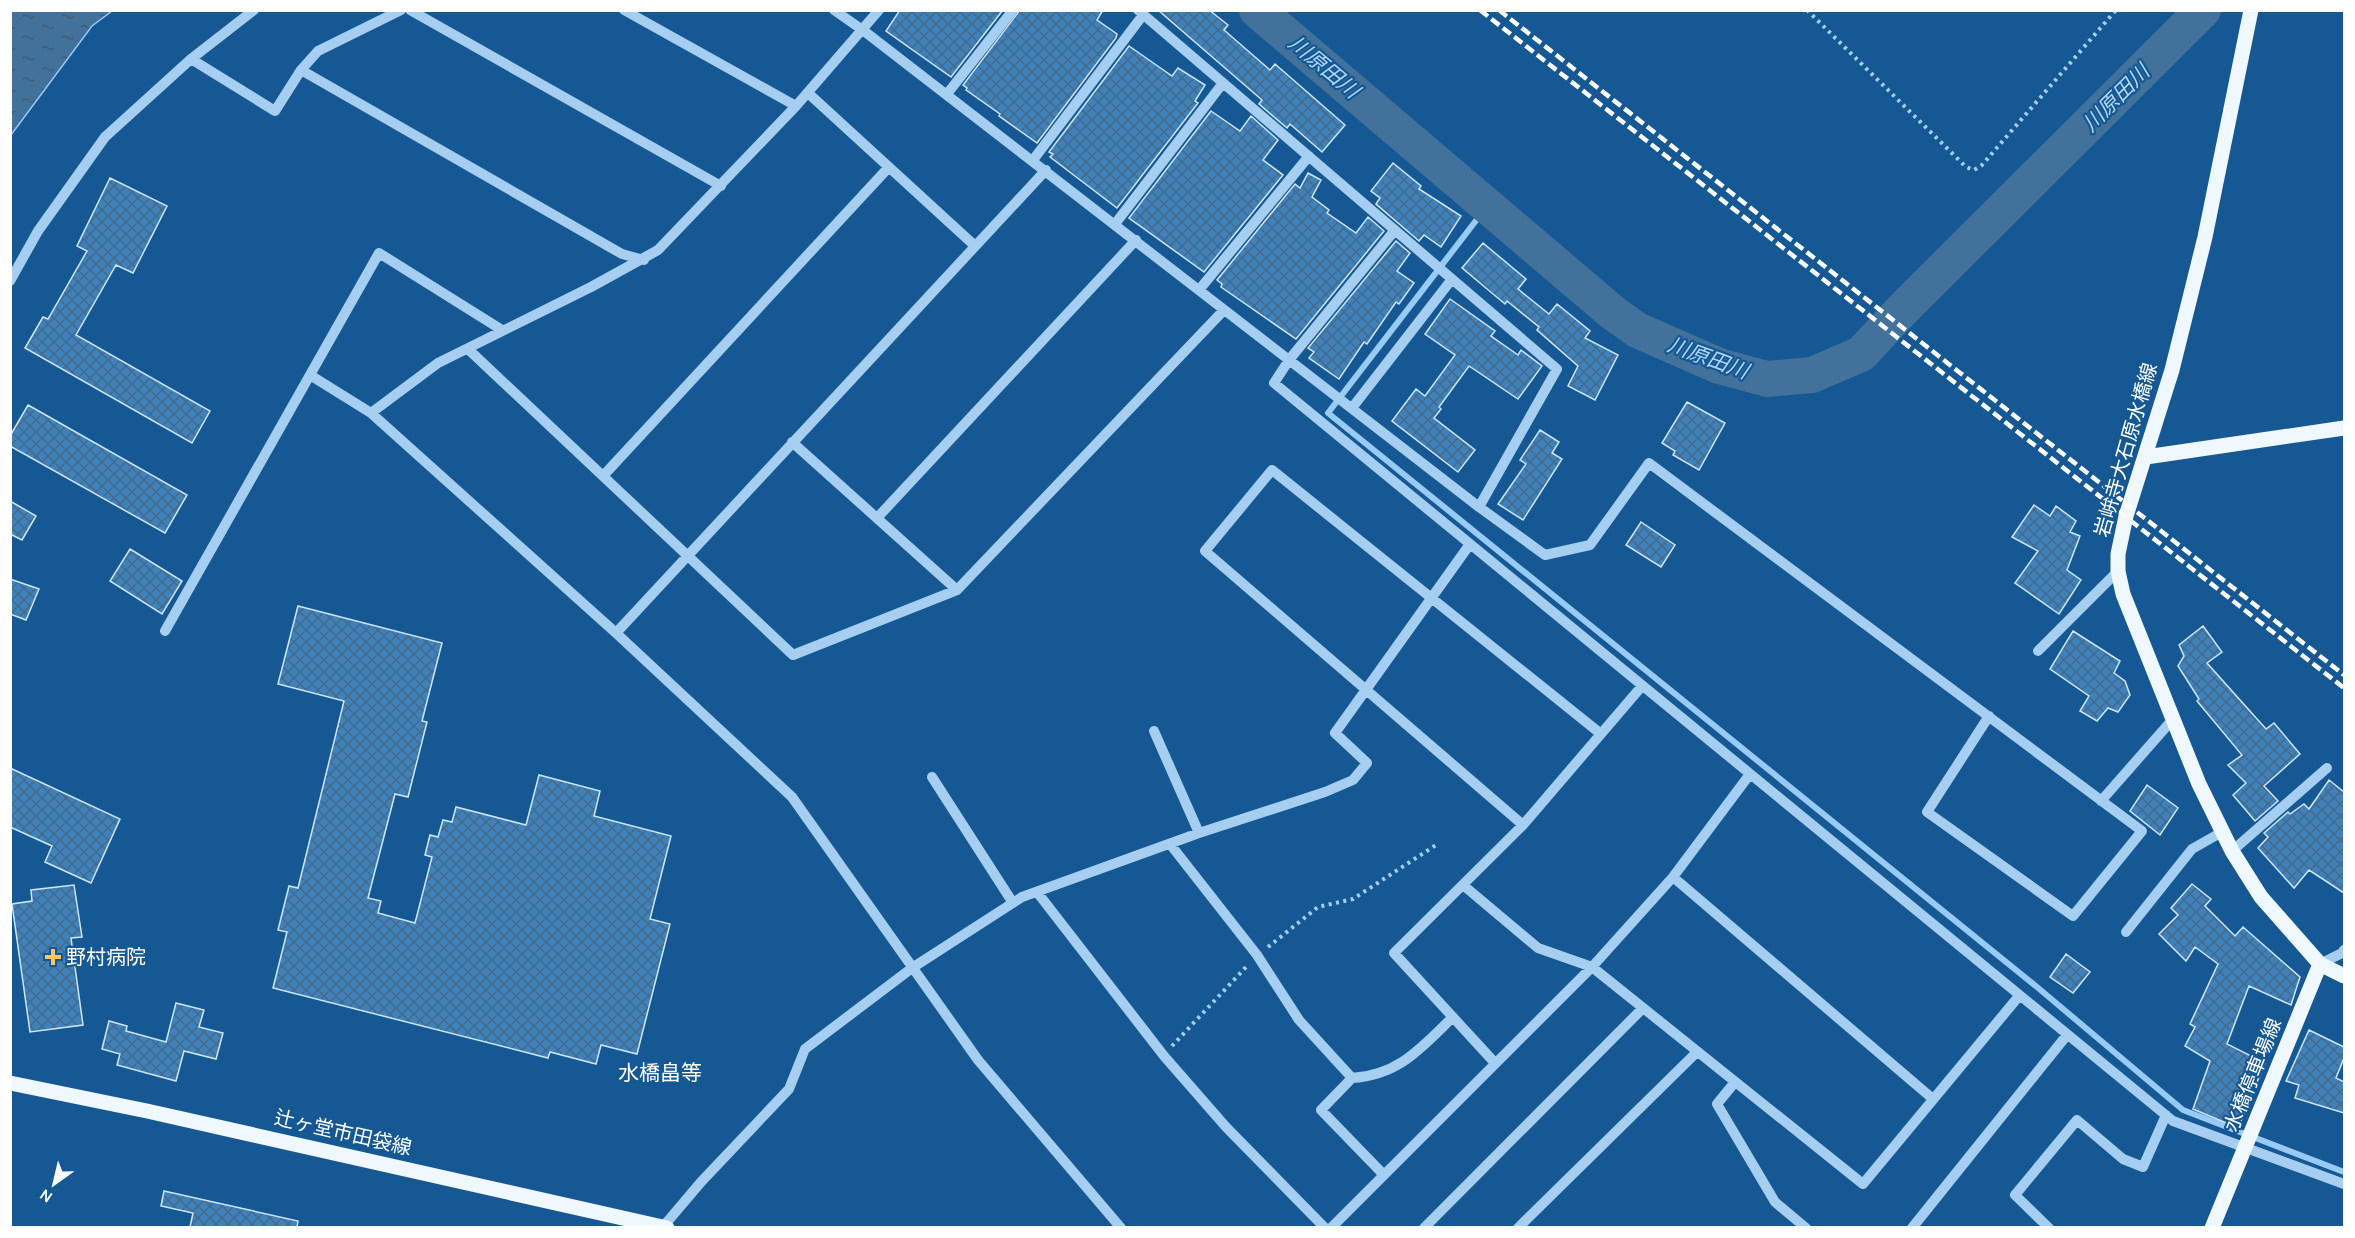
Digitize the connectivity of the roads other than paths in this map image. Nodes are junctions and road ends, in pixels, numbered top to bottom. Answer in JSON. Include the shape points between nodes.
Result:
{"nodes":[{"id":1,"x":254,"y":10,"type":"edge"},
{"id":2,"x":401,"y":10,"type":"edge"},
{"id":3,"x":410,"y":10,"type":"edge"},
{"id":4,"x":624,"y":10,"type":"edge"},
{"id":5,"x":834,"y":10,"type":"edge"},
{"id":6,"x":879,"y":10,"type":"edge"},
{"id":7,"x":1013,"y":10,"type":"edge"},
{"id":8,"x":2250,"y":10,"type":"edge"},
{"id":9,"x":1141,"y":13,"type":"edge"},
{"id":10,"x":864,"y":31,"type":"junction"},
{"id":11,"x":191,"y":58,"type":"junction"},
{"id":12,"x":301,"y":70,"type":"junction"},
{"id":13,"x":1223,"y":83,"type":"junction"},
{"id":14,"x":808,"y":93,"type":"junction"},
{"id":15,"x":947,"y":94,"type":"junction"},
{"id":16,"x":796,"y":106,"type":"junction"},
{"id":17,"x":1309,"y":156,"type":"junction"},
{"id":18,"x":1033,"y":160,"type":"junction"},
{"id":19,"x":889,"y":166,"type":"junction"},
{"id":20,"x":1046,"y":170,"type":"junction"},
{"id":21,"x":721,"y":186,"type":"junction"},
{"id":22,"x":1115,"y":224,"type":"junction"},
{"id":23,"x":1395,"y":230,"type":"junction"},
{"id":24,"x":1136,"y":240,"type":"junction"},
{"id":25,"x":974,"y":245,"type":"junction"},
{"id":26,"x":644,"y":260,"type":"junction"},
{"id":27,"x":1452,"y":279,"type":"junction"},
{"id":28,"x":10,"y":281,"type":"edge"},
{"id":29,"x":1199,"y":290,"type":"junction"},
{"id":30,"x":1224,"y":310,"type":"junction"},
{"id":31,"x":502,"y":330,"type":"junction"},
{"id":32,"x":468,"y":348,"type":"junction"},
{"id":33,"x":1289,"y":360,"type":"junction"},
{"id":34,"x":310,"y":375,"type":"junction"},
{"id":35,"x":1352,"y":408,"type":"junction"},
{"id":36,"x":371,"y":413,"type":"junction"},
{"id":37,"x":2344,"y":428,"type":"edge"},
{"id":38,"x":792,"y":442,"type":"junction"},
{"id":39,"x":2146,"y":457,"type":"junction"},
{"id":40,"x":603,"y":476,"type":"junction"},
{"id":41,"x":1479,"y":507,"type":"junction"},
{"id":42,"x":877,"y":518,"type":"junction"},
{"id":43,"x":1470,"y":544,"type":"junction"},
{"id":44,"x":687,"y":556,"type":"junction"},
{"id":45,"x":2118,"y":571,"type":"junction"},
{"id":46,"x":957,"y":590,"type":"junction"},
{"id":47,"x":1430,"y":599,"type":"junction"},
{"id":48,"x":165,"y":631,"type":"dead end"},
{"id":49,"x":616,"y":633,"type":"junction"},
{"id":50,"x":2038,"y":651,"type":"dead end"},
{"id":51,"x":1642,"y":686,"type":"junction"},
{"id":52,"x":1366,"y":690,"type":"junction"},
{"id":53,"x":1989,"y":716,"type":"junction"},
{"id":54,"x":2173,"y":719,"type":"junction"},
{"id":55,"x":1154,"y":730,"type":"dead end"},
{"id":56,"x":1601,"y":734,"type":"junction"},
{"id":57,"x":2327,"y":768,"type":"dead end"},
{"id":58,"x":1750,"y":774,"type":"junction"},
{"id":59,"x":932,"y":777,"type":"dead end"},
{"id":60,"x":2102,"y":801,"type":"junction"},
{"id":61,"x":1523,"y":825,"type":"junction"},
{"id":62,"x":2222,"y":832,"type":"junction"},
{"id":63,"x":1199,"y":833,"type":"junction"},
{"id":64,"x":1170,"y":844,"type":"junction"},
{"id":65,"x":2232,"y":851,"type":"junction"},
{"id":66,"x":1673,"y":877,"type":"junction"},
{"id":67,"x":1463,"y":885,"type":"junction"},
{"id":68,"x":1037,"y":892,"type":"junction"},
{"id":69,"x":1013,"y":903,"type":"junction"},
{"id":70,"x":2126,"y":932,"type":"dead end"},
{"id":71,"x":2344,"y":950,"type":"edge"},
{"id":72,"x":2320,"y":964,"type":"junction"},
{"id":73,"x":1592,"y":967,"type":"junction"},
{"id":74,"x":912,"y":968,"type":"junction"},
{"id":75,"x":2344,"y":976,"type":"edge"},
{"id":76,"x":2019,"y":996,"type":"junction"},
{"id":77,"x":1643,"y":1008,"type":"junction"},
{"id":78,"x":1453,"y":1017,"type":"junction"},
{"id":79,"x":2067,"y":1035,"type":"junction"},
{"id":80,"x":1697,"y":1052,"type":"junction"},
{"id":81,"x":1496,"y":1063,"type":"junction"},
{"id":82,"x":1352,"y":1078,"type":"junction"},
{"id":83,"x":1735,"y":1082,"type":"junction"},
{"id":84,"x":10,"y":1083,"type":"edge"},
{"id":85,"x":1933,"y":1099,"type":"junction"},
{"id":86,"x":2166,"y":1115,"type":"junction"},
{"id":87,"x":2246,"y":1147,"type":"junction"},
{"id":88,"x":1383,"y":1174,"type":"junction"},
{"id":89,"x":2344,"y":1184,"type":"edge"},
{"id":90,"x":663,"y":1227,"type":"edge"},
{"id":91,"x":1121,"y":1227,"type":"edge"},
{"id":92,"x":1325,"y":1227,"type":"edge"},
{"id":93,"x":1331,"y":1227,"type":"edge"},
{"id":94,"x":1424,"y":1227,"type":"edge"},
{"id":95,"x":1518,"y":1227,"type":"edge"},
{"id":96,"x":1806,"y":1227,"type":"edge"},
{"id":97,"x":1912,"y":1227,"type":"edge"},
{"id":98,"x":2049,"y":1227,"type":"edge"},
{"id":99,"x":2212,"y":1227,"type":"edge"}],
"edges":[{"from":1,"to":11,"type":"street"},
{"from":2,"to":12,"type":"street","via":[[318,51]]},
{"from":3,"to":21,"type":"street"},
{"from":4,"to":16,"type":"street"},
{"from":5,"to":10,"type":"street"},
{"from":6,"to":10,"type":"street"},
{"from":7,"to":15,"type":"street"},
{"from":8,"to":39,"type":"main road","name":"岩峅寺大石原水橋線","via":[[2205,237]]},
{"from":9,"to":13,"type":"street"},
{"from":9,"to":18,"type":"street"},
{"from":10,"to":14,"type":"street"},
{"from":10,"to":15,"type":"street"},
{"from":11,"to":12,"type":"street","via":[[275,111]]},
{"from":11,"to":28,"type":"street","via":[[105,137],[38,231]]},
{"from":12,"to":26,"type":"street","via":[[622,254]]},
{"from":13,"to":17,"type":"street"},
{"from":13,"to":22,"type":"street"},
{"from":14,"to":16,"type":"street"},
{"from":14,"to":19,"type":"street"},
{"from":15,"to":18,"type":"street"},
{"from":16,"to":21,"type":"street"},
{"from":17,"to":23,"type":"street"},
{"from":17,"to":29,"type":"street"},
{"from":18,"to":20,"type":"street"},
{"from":19,"to":25,"type":"street"},
{"from":19,"to":40,"type":"street"},
{"from":20,"to":22,"type":"street"},
{"from":20,"to":25,"type":"street"},
{"from":21,"to":26,"type":"street"},
{"from":22,"to":24,"type":"street"},
{"from":23,"to":27,"type":"street"},
{"from":23,"to":33,"type":"street"},
{"from":24,"to":29,"type":"street"},
{"from":24,"to":42,"type":"street"},
{"from":25,"to":38,"type":"street"},
{"from":26,"to":31,"type":"street"},
{"from":27,"to":35,"type":"street"},
{"from":27,"to":41,"type":"street","via":[[1557,369]]},
{"from":29,"to":30,"type":"street"},
{"from":30,"to":33,"type":"street"},
{"from":30,"to":46,"type":"street"},
{"from":31,"to":32,"type":"street"},
{"from":31,"to":34,"type":"street","via":[[379,253]]},
{"from":32,"to":36,"type":"street","via":[[438,363]]},
{"from":32,"to":40,"type":"street"},
{"from":33,"to":35,"type":"street"},
{"from":33,"to":43,"type":"street","via":[[1274,383]]},
{"from":34,"to":36,"type":"street"},
{"from":34,"to":48,"type":"street"},
{"from":35,"to":41,"type":"street"},
{"from":36,"to":49,"type":"street"},
{"from":37,"to":39,"type":"main road"},
{"from":38,"to":42,"type":"street"},
{"from":38,"to":44,"type":"street"},
{"from":39,"to":45,"type":"main road","name":"岩峅寺大石原水橋線","via":[[2126,516]]},
{"from":40,"to":44,"type":"street"},
{"from":41,"to":53,"type":"street","via":[[1545,555],[1590,545],[1649,463]]},
{"from":42,"to":46,"type":"street"},
{"from":43,"to":47,"type":"street"},
{"from":43,"to":51,"type":"street"},
{"from":44,"to":46,"type":"street","via":[[793,655]]},
{"from":44,"to":49,"type":"street"},
{"from":45,"to":50,"type":"street"},
{"from":45,"to":54,"type":"main road","name":"岩峅寺大石原水橋線","via":[[2123,594]]},
{"from":47,"to":52,"type":"street"},
{"from":47,"to":52,"type":"street","via":[[1272,470],[1205,551]]},
{"from":47,"to":56,"type":"street"},
{"from":49,"to":74,"type":"street","via":[[792,797]]},
{"from":51,"to":56,"type":"street"},
{"from":51,"to":58,"type":"street"},
{"from":52,"to":61,"type":"street"},
{"from":52,"to":63,"type":"street","via":[[1335,733],[1367,763],[1353,780]]},
{"from":53,"to":60,"type":"street"},
{"from":53,"to":60,"type":"street","via":[[1928,812],[2073,916],[2142,831]]},
{"from":54,"to":60,"type":"street"},
{"from":54,"to":62,"type":"main road","name":"岩峅寺大石原水橋線"},
{"from":55,"to":63,"type":"street"},
{"from":56,"to":61,"type":"street"},
{"from":57,"to":65,"type":"street"},
{"from":58,"to":66,"type":"street"},
{"from":58,"to":76,"type":"street"},
{"from":59,"to":69,"type":"street"},
{"from":61,"to":67,"type":"street"},
{"from":62,"to":65,"type":"main road","name":"岩峅寺大石原水橋線"},
{"from":62,"to":70,"type":"street","via":[[2192,849]]},
{"from":63,"to":64,"type":"street"},
{"from":64,"to":68,"type":"street"},
{"from":64,"to":82,"type":"street","via":[[1257,955],[1299,1020]]},
{"from":65,"to":72,"type":"main road","name":"岩峅寺大石原水橋線","via":[[2261,897]]},
{"from":66,"to":73,"type":"street"},
{"from":66,"to":85,"type":"street"},
{"from":67,"to":73,"type":"street","via":[[1538,948]]},
{"from":67,"to":78,"type":"street","via":[[1394,953]]},
{"from":68,"to":69,"type":"street"},
{"from":68,"to":92,"type":"street","via":[[1164,1056],[1226,1127]]},
{"from":69,"to":74,"type":"street"},
{"from":71,"to":72,"type":"street"},
{"from":72,"to":75,"type":"main road"},
{"from":72,"to":87,"type":"main road","name":"水橋停車場線"},
{"from":73,"to":77,"type":"street"},
{"from":73,"to":81,"type":"street"},
{"from":74,"to":90,"type":"street","via":[[806,1049],[789,1089]]},
{"from":74,"to":91,"type":"street","via":[[978,1060]]},
{"from":76,"to":79,"type":"street"},
{"from":76,"to":85,"type":"street"},
{"from":77,"to":80,"type":"street"},
{"from":77,"to":94,"type":"street"},
{"from":78,"to":81,"type":"street"},
{"from":78,"to":82,"type":"street","via":[[1411,1059],[1370,1077]]},
{"from":79,"to":86,"type":"street"},
{"from":79,"to":97,"type":"street"},
{"from":80,"to":83,"type":"street"},
{"from":80,"to":95,"type":"street"},
{"from":81,"to":88,"type":"street"},
{"from":82,"to":88,"type":"street","via":[[1321,1110]]},
{"from":83,"to":85,"type":"street","via":[[1863,1184]]},
{"from":83,"to":96,"type":"street","via":[[1717,1104],[1775,1202]]},
{"from":84,"to":90,"type":"main road","name":"辻ヶ堂市田袋線"},
{"from":86,"to":87,"type":"street"},
{"from":86,"to":98,"type":"street","via":[[2143,1167],[2123,1159],[2077,1120],[2015,1195]]},
{"from":87,"to":89,"type":"street"},
{"from":87,"to":99,"type":"main road","name":"水橋停車場線"},
{"from":88,"to":93,"type":"street"}]}
